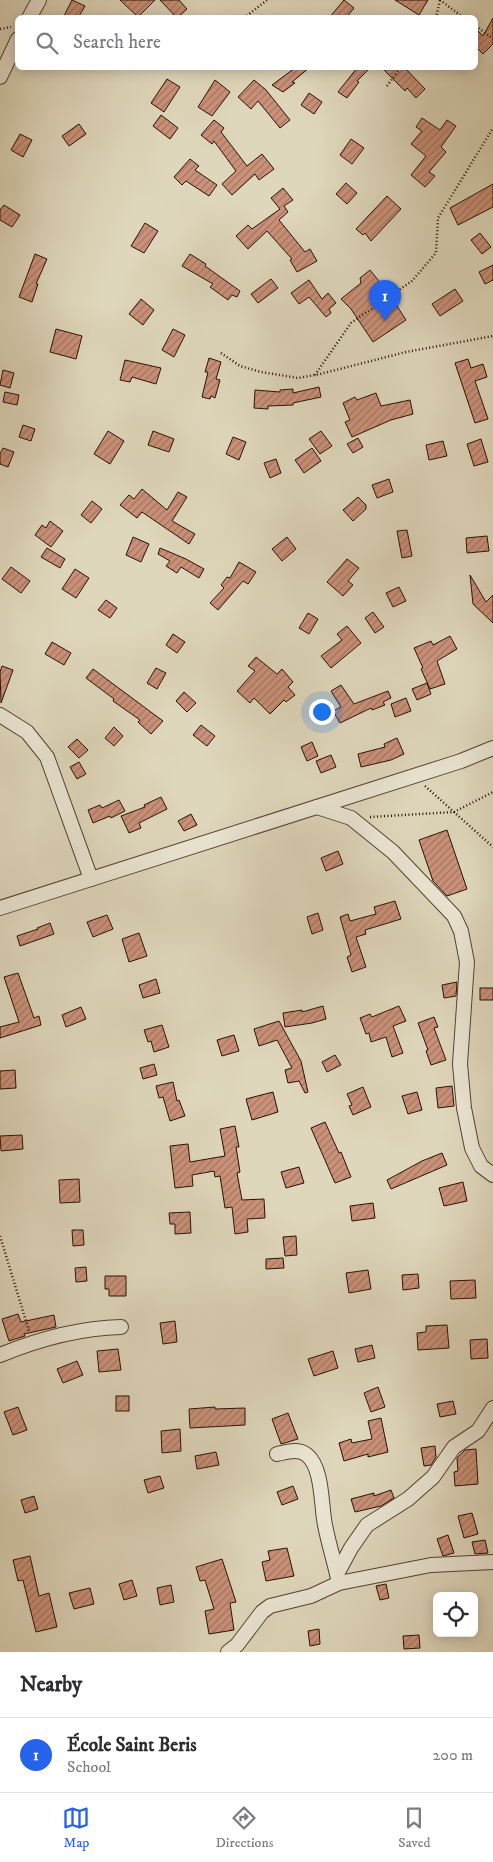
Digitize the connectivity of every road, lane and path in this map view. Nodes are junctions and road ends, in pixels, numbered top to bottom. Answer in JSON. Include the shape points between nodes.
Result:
{"nodes":[{"id":1,"x":39,"y":0,"type":"edge"},
{"id":2,"x":267,"y":0,"type":"edge"},
{"id":3,"x":440,"y":0,"type":"edge"},
{"id":4,"x":31,"y":15,"type":"edge"},
{"id":5,"x":248,"y":15,"type":"edge"},
{"id":6,"x":436,"y":15,"type":"edge"},
{"id":7,"x":460,"y":15,"type":"edge"},
{"id":8,"x":478,"y":28,"type":"edge"},
{"id":9,"x":0,"y":29,"type":"edge"},
{"id":10,"x":15,"y":33,"type":"edge"},
{"id":11,"x":15,"y":36,"type":"edge"},
{"id":12,"x":493,"y":39,"type":"edge"},
{"id":13,"x":399,"y":70,"type":"edge"},
{"id":14,"x":0,"y":76,"type":"edge"},
{"id":15,"x":388,"y":86,"type":"dead end"},
{"id":16,"x":493,"y":128,"type":"edge"},
{"id":17,"x":493,"y":336,"type":"edge"},
{"id":18,"x":221,"y":353,"type":"dead end"},
{"id":19,"x":315,"y":375,"type":"junction"},
{"id":20,"x":0,"y":715,"type":"edge"},
{"id":21,"x":493,"y":748,"type":"edge"},
{"id":22,"x":413,"y":776,"type":"junction"},
{"id":23,"x":493,"y":792,"type":"edge"},
{"id":24,"x":317,"y":807,"type":"junction"},
{"id":25,"x":454,"y":812,"type":"junction"},
{"id":26,"x":351,"y":818,"type":"junction"},
{"id":27,"x":493,"y":846,"type":"edge"},
{"id":28,"x":91,"y":880,"type":"junction"},
{"id":29,"x":0,"y":908,"type":"edge"},
{"id":30,"x":493,"y":1175,"type":"edge"},
{"id":31,"x":0,"y":1236,"type":"edge"},
{"id":32,"x":121,"y":1327,"type":"dead end"},
{"id":33,"x":32,"y":1342,"type":"junction"},
{"id":34,"x":0,"y":1354,"type":"edge"},
{"id":35,"x":493,"y":1408,"type":"edge"},
{"id":36,"x":277,"y":1454,"type":"dead end"},
{"id":37,"x":493,"y":1562,"type":"edge"},
{"id":38,"x":338,"y":1578,"type":"junction"},
{"id":39,"x":228,"y":1652,"type":"edge"}],
"edges":[{"from":1,"to":4,"type":"street"},
{"from":2,"to":5,"type":"path"},
{"from":3,"to":6,"type":"path"},
{"from":3,"to":7,"type":"path"},
{"from":8,"to":12,"type":"path"},
{"from":9,"to":10,"type":"path"},
{"from":11,"to":14,"type":"street"},
{"from":13,"to":15,"type":"path"},
{"from":16,"to":19,"type":"path","via":[[438,218],[436,253],[412,280],[351,323]]},
{"from":17,"to":19,"type":"path","via":[[406,352]]},
{"from":18,"to":19,"type":"path","via":[[240,366],[261,372],[298,378]]},
{"from":20,"to":28,"type":"street","via":[[27,732],[47,757]]},
{"from":21,"to":22,"type":"street"},
{"from":22,"to":24,"type":"street"},
{"from":22,"to":25,"type":"path"},
{"from":23,"to":25,"type":"path"},
{"from":24,"to":26,"type":"street"},
{"from":24,"to":28,"type":"street"},
{"from":25,"to":26,"type":"path"},
{"from":25,"to":27,"type":"path"},
{"from":26,"to":30,"type":"street","via":[[393,852],[454,916],[461,931],[467,962],[460,1064],[464,1108],[472,1148],[482,1166]]},
{"from":28,"to":29,"type":"street"},
{"from":31,"to":33,"type":"path"},
{"from":32,"to":33,"type":"street","via":[[78,1331]]},
{"from":33,"to":34,"type":"street"},
{"from":35,"to":38,"type":"street","via":[[478,1431],[454,1447],[433,1477],[408,1499],[367,1525],[351,1548]]},
{"from":36,"to":38,"type":"street","via":[[295,1450],[305,1453],[312,1461]]},
{"from":37,"to":38,"type":"street","via":[[431,1565]]},
{"from":38,"to":39,"type":"street","via":[[311,1596],[270,1606]]}]}
